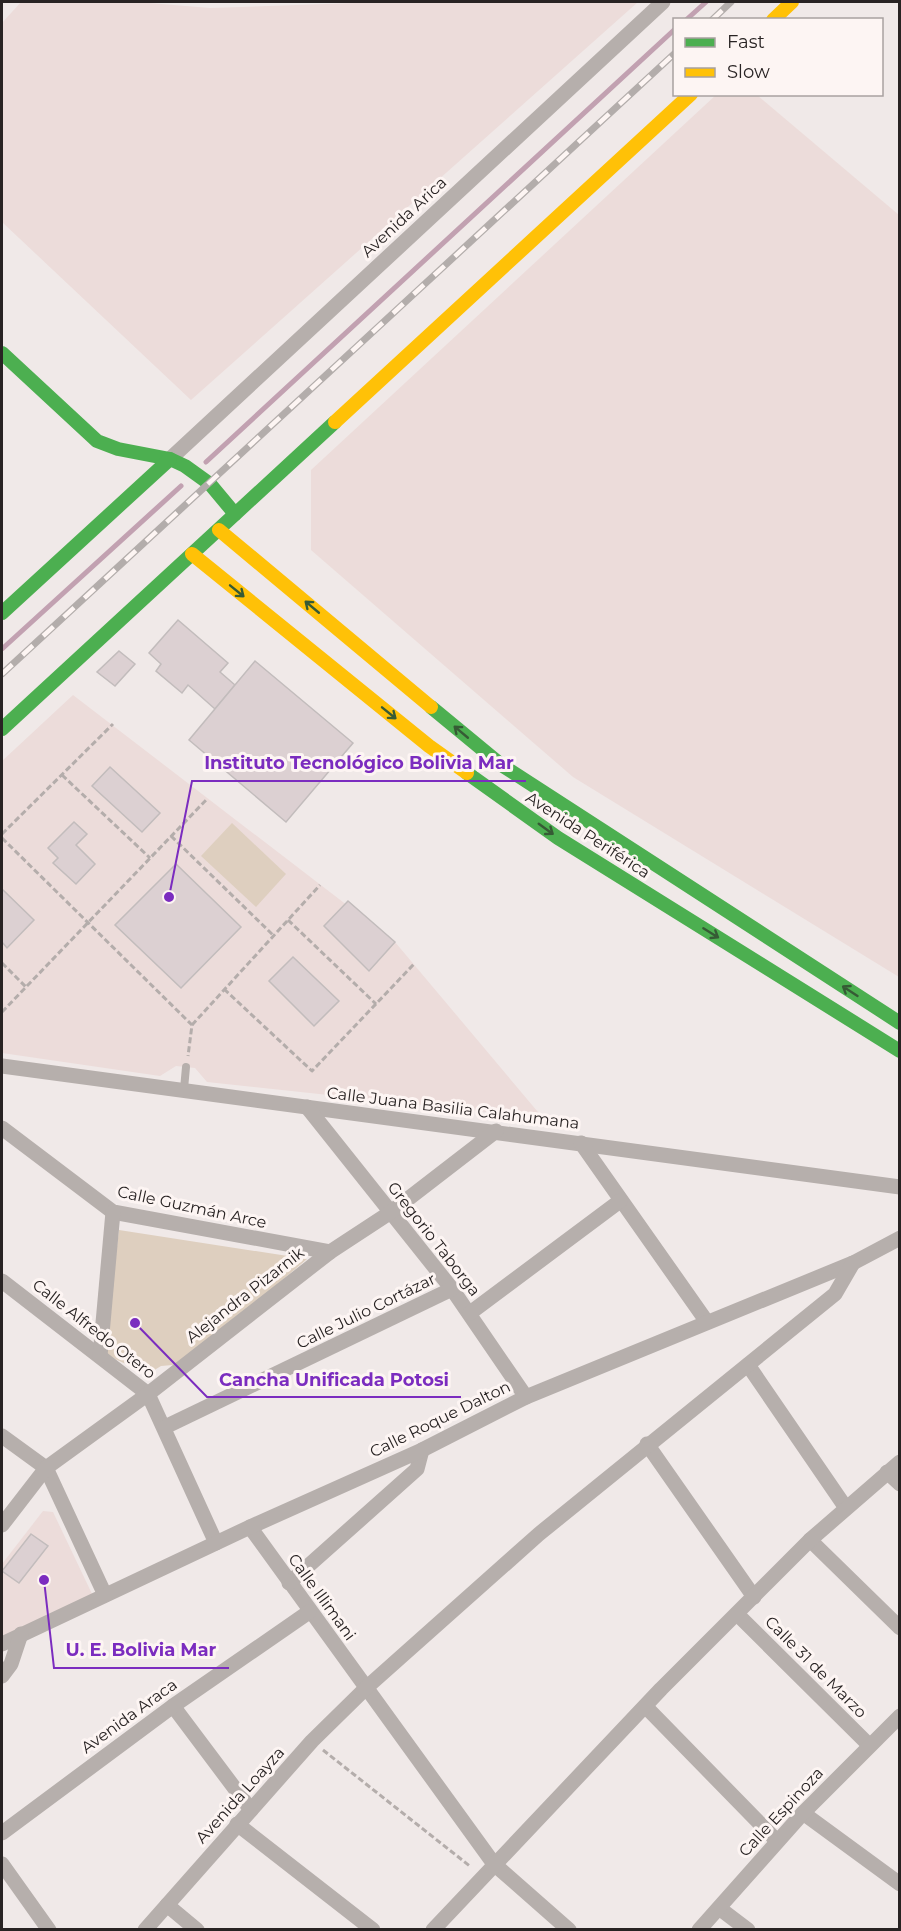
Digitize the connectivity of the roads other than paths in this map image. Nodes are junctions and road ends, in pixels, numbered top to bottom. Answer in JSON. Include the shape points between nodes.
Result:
{"nodes":[{"id":1,"x":663,"y":2,"type":"edge"},
{"id":2,"x":792,"y":2,"type":"edge"},
{"id":3,"x":775,"y":18,"type":"edge"},
{"id":4,"x":689,"y":96,"type":"edge"},
{"id":5,"x":2,"y":353,"type":"edge"},
{"id":6,"x":170,"y":459,"type":"junction"},
{"id":7,"x":235,"y":514,"type":"junction"},
{"id":8,"x":219,"y":530,"type":"junction"},
{"id":9,"x":192,"y":554,"type":"junction"},
{"id":10,"x":2,"y":613,"type":"edge"},
{"id":11,"x":2,"y":729,"type":"edge"},
{"id":12,"x":900,"y":1023,"type":"edge"},
{"id":13,"x":900,"y":1051,"type":"edge"},
{"id":14,"x":2,"y":1066,"type":"edge"},
{"id":15,"x":186,"y":1067,"type":"road end"},
{"id":16,"x":184,"y":1089,"type":"junction"},
{"id":17,"x":308,"y":1107,"type":"junction"},
{"id":18,"x":2,"y":1128,"type":"edge"},
{"id":19,"x":496,"y":1131,"type":"junction"},
{"id":20,"x":581,"y":1143,"type":"junction"},
{"id":21,"x":900,"y":1187,"type":"edge"},
{"id":22,"x":620,"y":1201,"type":"junction"},
{"id":23,"x":113,"y":1212,"type":"junction"},
{"id":24,"x":391,"y":1212,"type":"junction"},
{"id":25,"x":900,"y":1238,"type":"edge"},
{"id":26,"x":330,"y":1252,"type":"junction"},
{"id":27,"x":853,"y":1263,"type":"junction"},
{"id":28,"x":2,"y":1281,"type":"edge"},
{"id":29,"x":452,"y":1289,"type":"junction"},
{"id":30,"x":470,"y":1313,"type":"junction"},
{"id":31,"x":707,"y":1322,"type":"junction"},
{"id":32,"x":100,"y":1356,"type":"junction"},
{"id":33,"x":748,"y":1365,"type":"junction"},
{"id":34,"x":148,"y":1394,"type":"junction"},
{"id":35,"x":526,"y":1397,"type":"junction"},
{"id":36,"x":165,"y":1427,"type":"junction"},
{"id":37,"x":2,"y":1436,"type":"edge"},
{"id":38,"x":647,"y":1444,"type":"junction"},
{"id":39,"x":422,"y":1450,"type":"junction"},
{"id":40,"x":46,"y":1467,"type":"junction"},
{"id":41,"x":893,"y":1467,"type":"edge"},
{"id":42,"x":900,"y":1484,"type":"edge"},
{"id":43,"x":846,"y":1508,"type":"junction"},
{"id":44,"x":2,"y":1525,"type":"edge"},
{"id":45,"x":250,"y":1527,"type":"junction"},
{"id":46,"x":810,"y":1540,"type":"junction"},
{"id":47,"x":216,"y":1543,"type":"junction"},
{"id":48,"x":289,"y":1583,"type":"junction"},
{"id":49,"x":105,"y":1595,"type":"junction"},
{"id":50,"x":754,"y":1597,"type":"junction"},
{"id":51,"x":309,"y":1611,"type":"junction"},
{"id":52,"x":737,"y":1614,"type":"junction"},
{"id":53,"x":900,"y":1628,"type":"edge"},
{"id":54,"x":21,"y":1634,"type":"junction"},
{"id":55,"x":2,"y":1644,"type":"edge"},
{"id":56,"x":2,"y":1676,"type":"edge"},
{"id":57,"x":366,"y":1688,"type":"junction"},
{"id":58,"x":173,"y":1706,"type":"junction"},
{"id":59,"x":646,"y":1707,"type":"junction"},
{"id":60,"x":898,"y":1721,"type":"edge"},
{"id":61,"x":870,"y":1745,"type":"junction"},
{"id":62,"x":250,"y":1810,"type":"junction"},
{"id":63,"x":803,"y":1813,"type":"junction"},
{"id":64,"x":237,"y":1824,"type":"junction"},
{"id":65,"x":2,"y":1833,"type":"edge"},
{"id":66,"x":777,"y":1841,"type":"junction"},
{"id":67,"x":2,"y":1864,"type":"edge"},
{"id":68,"x":494,"y":1864,"type":"junction"},
{"id":69,"x":900,"y":1884,"type":"edge"},
{"id":70,"x":167,"y":1905,"type":"junction"},
{"id":71,"x":719,"y":1908,"type":"junction"},
{"id":72,"x":49,"y":1929,"type":"edge"},
{"id":73,"x":145,"y":1929,"type":"edge"},
{"id":74,"x":197,"y":1929,"type":"edge"},
{"id":75,"x":373,"y":1929,"type":"edge"},
{"id":76,"x":433,"y":1929,"type":"edge"},
{"id":77,"x":569,"y":1929,"type":"edge"},
{"id":78,"x":699,"y":1929,"type":"edge"},
{"id":79,"x":748,"y":1929,"type":"edge"}],
"edges":[{"from":1,"to":6,"type":"street","name":"Avenida Arica"},
{"from":2,"to":3,"type":"street"},
{"from":4,"to":7,"type":"street"},
{"from":5,"to":6,"type":"street","via":[[97,441]]},
{"from":6,"to":7,"type":"street","via":[[210,484]]},
{"from":6,"to":10,"type":"street"},
{"from":7,"to":8,"type":"street"},
{"from":8,"to":9,"type":"street"},
{"from":12,"to":8,"type":"street","name":"Avenida Periférica","one_way":true,"via":[[500,764]]},
{"from":9,"to":11,"type":"street"},
{"from":9,"to":13,"type":"street","name":"Avenida Periférica","one_way":true,"via":[[429,746],[558,838]]},
{"from":14,"to":16,"type":"street","name":"Calle Juana Basilia Calahumana"},
{"from":15,"to":16,"type":"lane"},
{"from":16,"to":17,"type":"street","name":"Calle Juana Basilia Calahumana"},
{"from":17,"to":19,"type":"street","name":"Calle Juana Basilia Calahumana"},
{"from":17,"to":24,"type":"street","name":"Gregorio Taborga"},
{"from":18,"to":23,"type":"street","name":"Calle Guzmán Arce"},
{"from":19,"to":20,"type":"street","name":"Calle Juana Basilia Calahumana"},
{"from":19,"to":24,"type":"street","name":"Alejandra Pizarnik"},
{"from":20,"to":21,"type":"street","name":"Calle Juana Basilia Calahumana"},
{"from":20,"to":22,"type":"street"},
{"from":22,"to":30,"type":"street"},
{"from":22,"to":31,"type":"street"},
{"from":23,"to":26,"type":"street","name":"Calle Guzmán Arce"},
{"from":23,"to":32,"type":"street"},
{"from":24,"to":26,"type":"street","name":"Alejandra Pizarnik"},
{"from":24,"to":29,"type":"street","name":"Gregorio Taborga"},
{"from":25,"to":27,"type":"street","name":"Calle Roque Dalton"},
{"from":26,"to":34,"type":"street","name":"Alejandra Pizarnik"},
{"from":27,"to":31,"type":"street","name":"Calle Roque Dalton"},
{"from":27,"to":33,"type":"street","name":"Avenida Loayza","via":[[835,1294]]},
{"from":28,"to":32,"type":"street","name":"Calle Alfredo Otero"},
{"from":29,"to":30,"type":"street","name":"Gregorio Taborga"},
{"from":29,"to":36,"type":"street","name":"Calle Julio Cortázar"},
{"from":30,"to":35,"type":"street","name":"Gregorio Taborga"},
{"from":31,"to":35,"type":"street","name":"Calle Roque Dalton"},
{"from":32,"to":34,"type":"street","name":"Calle Alfredo Otero"},
{"from":33,"to":38,"type":"street","name":"Avenida Loayza"},
{"from":33,"to":43,"type":"street"},
{"from":34,"to":36,"type":"street","name":"Calle Alfredo Otero"},
{"from":34,"to":40,"type":"street","name":"Alejandra Pizarnik"},
{"from":35,"to":39,"type":"street","name":"Calle Roque Dalton"},
{"from":36,"to":47,"type":"street","name":"Calle Alfredo Otero"},
{"from":37,"to":40,"type":"street"},
{"from":38,"to":50,"type":"street"},
{"from":38,"to":57,"type":"street","name":"Avenida Loayza"},
{"from":39,"to":45,"type":"street","name":"Calle Roque Dalton"},
{"from":39,"to":48,"type":"street","via":[[417,1469]]},
{"from":40,"to":44,"type":"street","name":"Alejandra Pizarnik"},
{"from":40,"to":49,"type":"street"},
{"from":41,"to":42,"type":"street"},
{"from":41,"to":43,"type":"street"},
{"from":43,"to":46,"type":"street"},
{"from":45,"to":47,"type":"street","name":"Calle Roque Dalton"},
{"from":45,"to":48,"type":"street","name":"Calle Illimani"},
{"from":46,"to":50,"type":"street"},
{"from":46,"to":53,"type":"street"},
{"from":47,"to":49,"type":"street","name":"Calle Roque Dalton"},
{"from":48,"to":51,"type":"street","name":"Calle Illimani"},
{"from":49,"to":54,"type":"street","name":"Calle Roque Dalton"},
{"from":50,"to":52,"type":"street"},
{"from":51,"to":57,"type":"street","name":"Calle Illimani"},
{"from":51,"to":58,"type":"street","name":"Avenida Araca"},
{"from":52,"to":59,"type":"street"},
{"from":52,"to":61,"type":"street","name":"Calle 31 de Marzo"},
{"from":54,"to":55,"type":"street","name":"Calle Roque Dalton"},
{"from":54,"to":56,"type":"street"},
{"from":57,"to":62,"type":"street","name":"Avenida Loayza"},
{"from":57,"to":68,"type":"street","name":"Calle Illimani"},
{"from":58,"to":62,"type":"street"},
{"from":58,"to":65,"type":"street","name":"Avenida Araca"},
{"from":59,"to":66,"type":"street"},
{"from":59,"to":68,"type":"street"},
{"from":60,"to":61,"type":"street","name":"Calle Espinoza"},
{"from":61,"to":63,"type":"street","name":"Calle Espinoza"},
{"from":62,"to":64,"type":"street","name":"Avenida Loayza"},
{"from":63,"to":66,"type":"street","name":"Calle Espinoza"},
{"from":63,"to":69,"type":"street"},
{"from":64,"to":70,"type":"street","name":"Avenida Loayza"},
{"from":64,"to":75,"type":"street"},
{"from":66,"to":71,"type":"street","name":"Calle Espinoza"},
{"from":67,"to":72,"type":"street"},
{"from":68,"to":76,"type":"street"},
{"from":68,"to":77,"type":"street","name":"Calle Illimani"},
{"from":70,"to":73,"type":"street","name":"Avenida Loayza"},
{"from":70,"to":74,"type":"street"},
{"from":71,"to":78,"type":"street","name":"Calle Espinoza"},
{"from":71,"to":79,"type":"street"}]}
